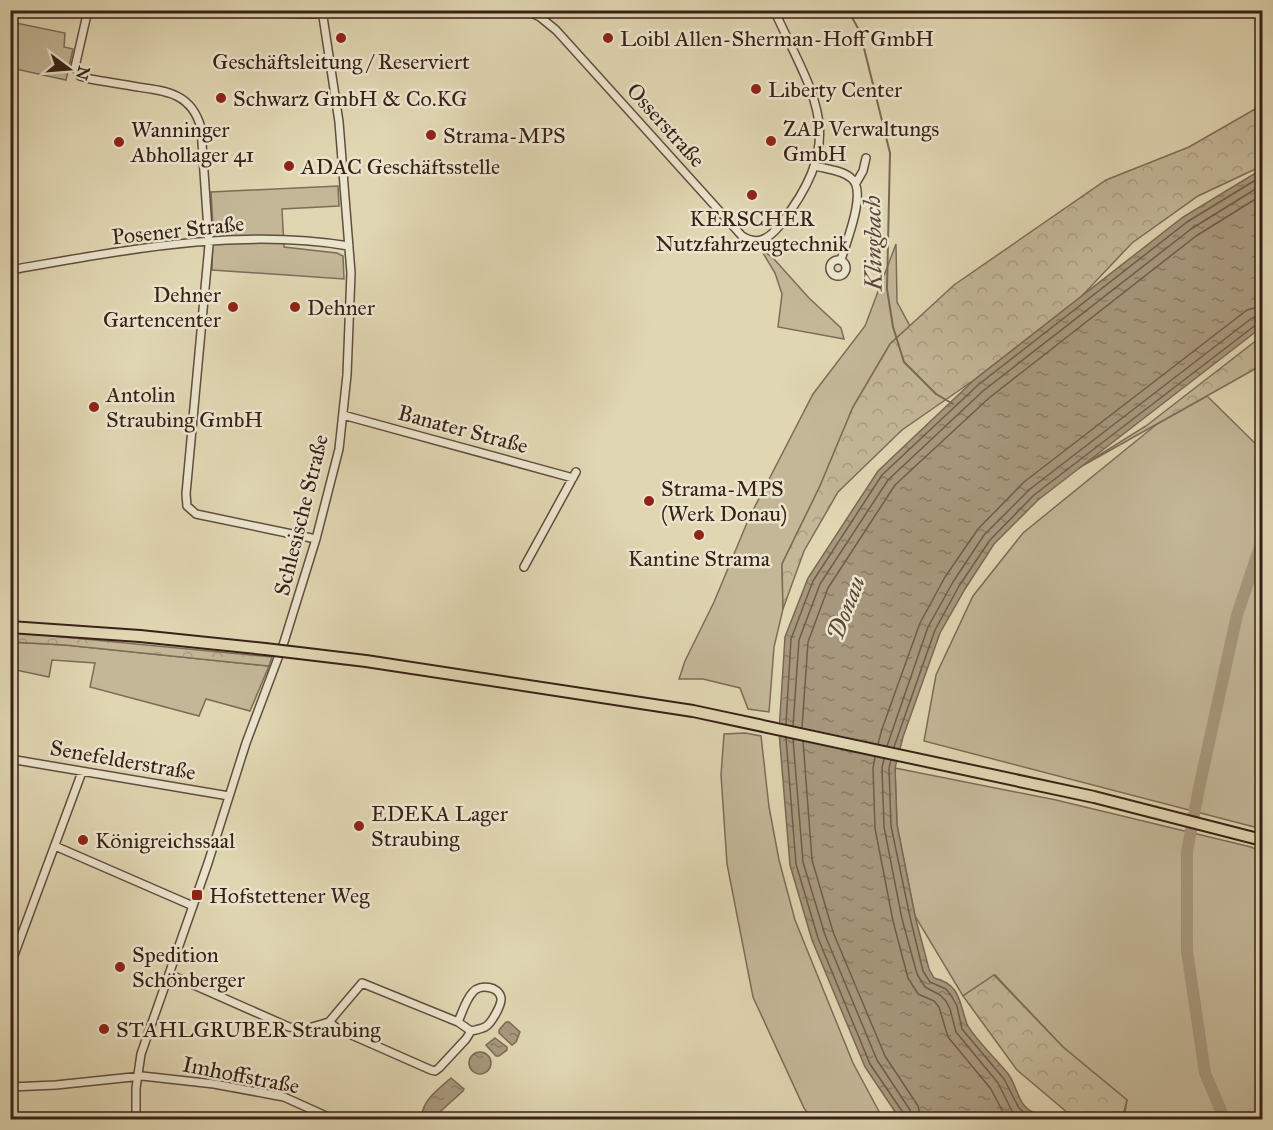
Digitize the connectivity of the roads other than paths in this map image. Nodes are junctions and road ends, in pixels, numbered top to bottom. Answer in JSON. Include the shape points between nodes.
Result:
{"nodes":[{"id":1,"x":88,"y":10,"type":"edge"},
{"id":2,"x":194,"y":10,"type":"edge"},
{"id":3,"x":394,"y":10,"type":"edge"},
{"id":4,"x":525,"y":10,"type":"edge"},
{"id":5,"x":774,"y":10,"type":"edge"},
{"id":6,"x":323,"y":12,"type":"edge"},
{"id":7,"x":539,"y":14,"type":"edge"},
{"id":8,"x":866,"y":158,"type":"dead end"},
{"id":9,"x":814,"y":166,"type":"junction"},
{"id":10,"x":856,"y":183,"type":"junction"},
{"id":11,"x":209,"y":241,"type":"junction"},
{"id":12,"x":349,"y":246,"type":"junction"},
{"id":13,"x":841,"y":260,"type":"dead end"},
{"id":14,"x":10,"y":270,"type":"edge"},
{"id":15,"x":343,"y":415,"type":"junction"},
{"id":16,"x":316,"y":538,"type":"junction"},
{"id":17,"x":524,"y":567,"type":"dead end"},
{"id":18,"x":10,"y":627,"type":"edge"},
{"id":19,"x":10,"y":759,"type":"edge"},
{"id":20,"x":82,"y":772,"type":"junction"},
{"id":21,"x":229,"y":796,"type":"junction"},
{"id":22,"x":1263,"y":840,"type":"edge"},
{"id":23,"x":55,"y":846,"type":"junction"},
{"id":24,"x":193,"y":906,"type":"junction"},
{"id":25,"x":10,"y":966,"type":"edge"},
{"id":26,"x":169,"y":974,"type":"junction"},
{"id":27,"x":330,"y":1022,"type":"junction"},
{"id":28,"x":458,"y":1022,"type":"junction"},
{"id":29,"x":471,"y":1031,"type":"junction"},
{"id":30,"x":137,"y":1076,"type":"junction"},
{"id":31,"x":10,"y":1087,"type":"edge"},
{"id":32,"x":136,"y":1119,"type":"edge"},
{"id":33,"x":335,"y":1119,"type":"edge"}],
"edges":[{"from":1,"to":11,"type":"street","via":[[75,67],[80,76],[170,92],[185,101],[197,116]]},
{"from":2,"to":6,"type":"street"},
{"from":3,"to":6,"type":"street"},
{"from":4,"to":7,"type":"street","name":"Osserstraße"},
{"from":5,"to":9,"type":"street","via":[[817,107],[821,135]]},
{"from":6,"to":12,"type":"street","name":"Schlesische Straße","via":[[338,111]]},
{"from":7,"to":9,"type":"street","name":"Osserstraße","via":[[742,236],[760,241],[779,227]]},
{"from":8,"to":10,"type":"street"},
{"from":9,"to":10,"type":"street","via":[[840,172]]},
{"from":10,"to":13,"type":"street","via":[[859,196]]},
{"from":11,"to":12,"type":"street","name":"Posener Straße","via":[[312,241]]},
{"from":11,"to":14,"type":"street","name":"Posener Straße","via":[[160,245]]},
{"from":11,"to":16,"type":"street","via":[[187,506],[196,514]]},
{"from":12,"to":15,"type":"street","name":"Schlesische Straße","via":[[349,342]]},
{"from":15,"to":16,"type":"street","name":"Schlesische Straße","via":[[335,470]]},
{"from":15,"to":17,"type":"street","name":"Banater Straße","via":[[575,475]]},
{"from":16,"to":21,"type":"street","name":"Schlesische Straße"},
{"from":18,"to":22,"type":"highway","bridge":true,"via":[[299,653],[634,701],[1094,797]]},
{"from":19,"to":20,"type":"street","name":"Senefelderstraße"},
{"from":20,"to":21,"type":"street","name":"Senefelderstraße"},
{"from":20,"to":23,"type":"street"},
{"from":21,"to":24,"type":"street","name":"Schlesische Straße"},
{"from":23,"to":24,"type":"street"},
{"from":23,"to":25,"type":"street"},
{"from":24,"to":26,"type":"street","name":"Schlesische Straße"},
{"from":26,"to":27,"type":"street","via":[[289,1027],[305,1029]]},
{"from":26,"to":30,"type":"street","name":"Schlesische Straße"},
{"from":27,"to":28,"type":"street","via":[[362,983]]},
{"from":27,"to":29,"type":"street","via":[[435,1071]]},
{"from":28,"to":29,"type":"street"},
{"from":28,"to":29,"type":"street","via":[[472,993],[482,987],[498,992],[500,1004],[489,1024]]},
{"from":30,"to":31,"type":"street","name":"Imhoffstraße"},
{"from":30,"to":32,"type":"street","name":"Schlesische Straße"},
{"from":30,"to":33,"type":"street","name":"Imhoffstraße","via":[[284,1097]]}]}
